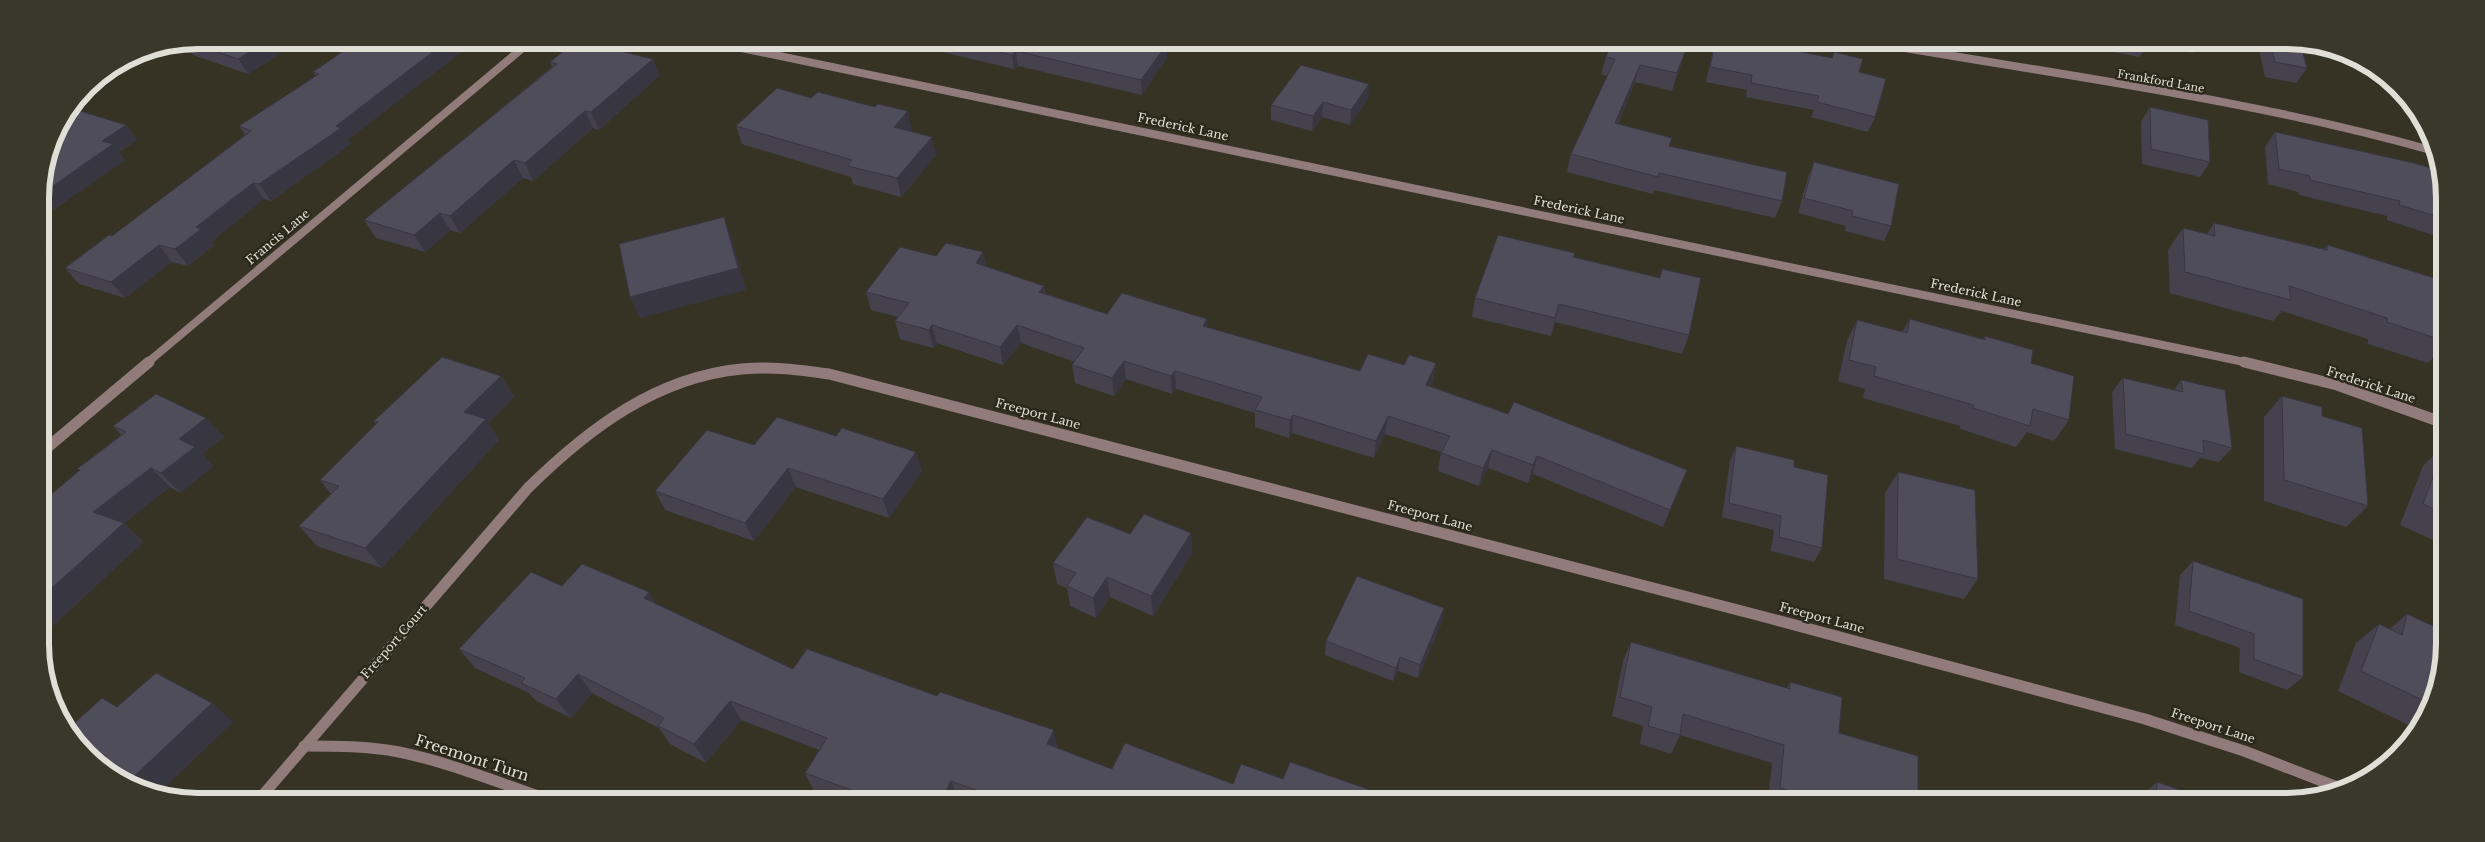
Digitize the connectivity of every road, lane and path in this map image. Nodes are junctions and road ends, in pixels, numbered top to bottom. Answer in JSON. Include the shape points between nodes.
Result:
{"nodes":[{"id":1,"x":521,"y":49,"type":"edge"},
{"id":2,"x":746,"y":49,"type":"edge"},
{"id":3,"x":1911,"y":49,"type":"edge"},
{"id":4,"x":2428,"y":149,"type":"edge"},
{"id":5,"x":2436,"y":420,"type":"edge"},
{"id":6,"x":49,"y":446,"type":"edge"},
{"id":7,"x":528,"y":488,"type":"joint"},
{"id":8,"x":304,"y":746,"type":"junction"},
{"id":9,"x":2333,"y":785,"type":"edge"},
{"id":10,"x":264,"y":793,"type":"edge"},
{"id":11,"x":526,"y":793,"type":"edge"}],
"edges":[{"from":1,"to":6,"type":"street","name":"Francis Lane"},
{"from":2,"to":5,"type":"street","name":"Frederick Lane","via":[[2231,359],[2336,385]]},
{"from":3,"to":4,"type":"street","name":"Frankford Lane","via":[[2272,112]]},
{"from":7,"to":8,"type":"street","name":"Freeport Court"},
{"from":7,"to":9,"type":"street","name":"Freeport Lane","via":[[590,430],[638,400],[665,388],[724,371],[780,367],[807,369],[2144,718]]},
{"from":8,"to":10,"type":"street","name":"Freeport Court"},
{"from":8,"to":11,"type":"street","name":"Freemont Turn","via":[[366,747],[399,752],[430,759]]}]}
